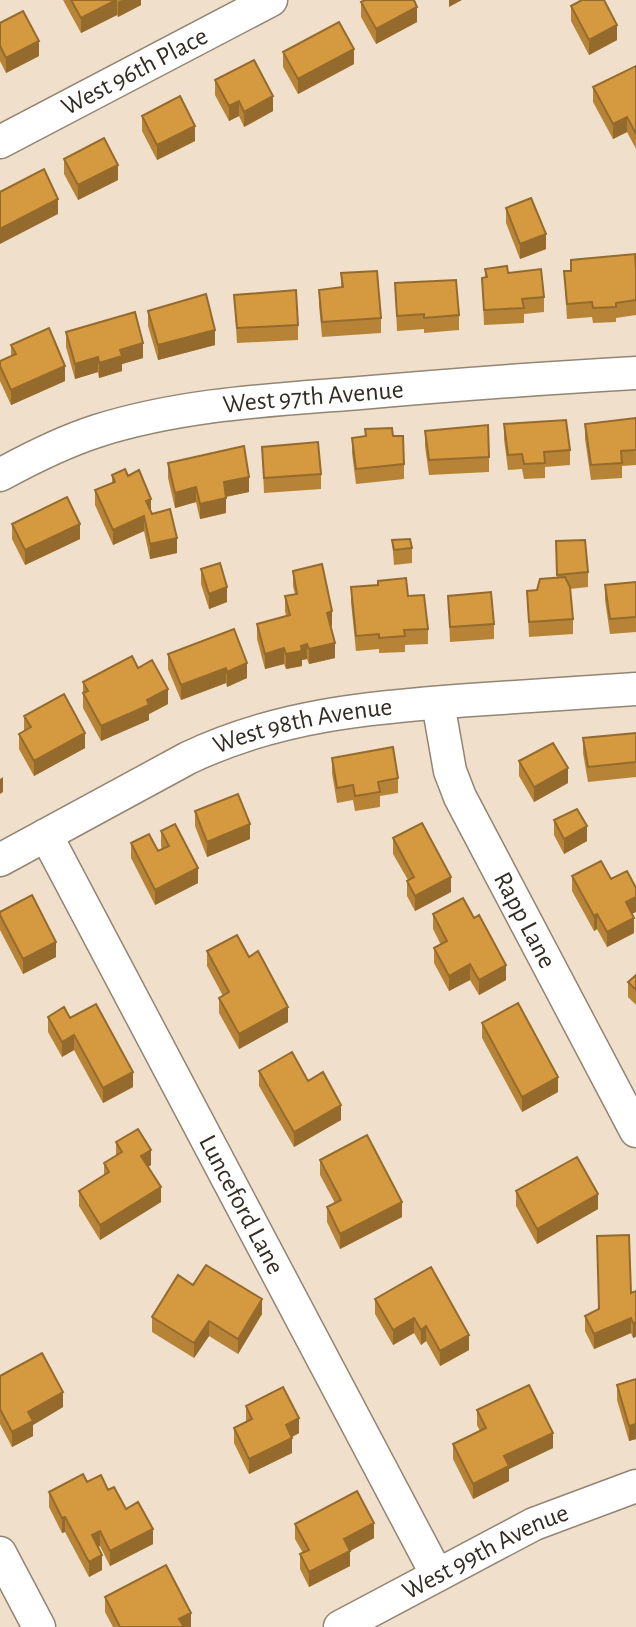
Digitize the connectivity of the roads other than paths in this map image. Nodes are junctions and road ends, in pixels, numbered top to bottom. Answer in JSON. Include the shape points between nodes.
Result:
{"nodes":[{"id":1,"x":271,"y":0,"type":"edge"},
{"id":2,"x":0,"y":142,"type":"edge"},
{"id":3,"x":636,"y":373,"type":"edge"},
{"id":4,"x":0,"y":475,"type":"edge"},
{"id":5,"x":636,"y":689,"type":"edge"},
{"id":6,"x":438,"y":703,"type":"junction"},
{"id":7,"x":46,"y":835,"type":"junction"},
{"id":8,"x":0,"y":860,"type":"edge"},
{"id":9,"x":636,"y":1131,"type":"edge"},
{"id":10,"x":636,"y":1486,"type":"edge"},
{"id":11,"x":0,"y":1553,"type":"edge"},
{"id":12,"x":437,"y":1575,"type":"junction"},
{"id":13,"x":39,"y":1627,"type":"edge"},
{"id":14,"x":340,"y":1627,"type":"edge"}],
"edges":[{"from":1,"to":2,"type":"street","name":"West 96th Place"},
{"from":3,"to":4,"type":"street","name":"West 97th Avenue","via":[[228,404],[164,414],[97,431],[46,450]]},
{"from":5,"to":6,"type":"street","name":"West 98th Avenue"},
{"from":6,"to":7,"type":"street","name":"West 98th Avenue","via":[[334,713],[258,730],[188,758]]},
{"from":6,"to":9,"type":"street","name":"Rapp Lane","via":[[450,771],[460,797]]},
{"from":7,"to":8,"type":"street","name":"West 98th Avenue"},
{"from":7,"to":12,"type":"street","name":"Lunceford Lane"},
{"from":10,"to":12,"type":"street","name":"West 99th Avenue","via":[[534,1524]]},
{"from":11,"to":13,"type":"street"},
{"from":12,"to":14,"type":"street","name":"West 99th Avenue"}]}
